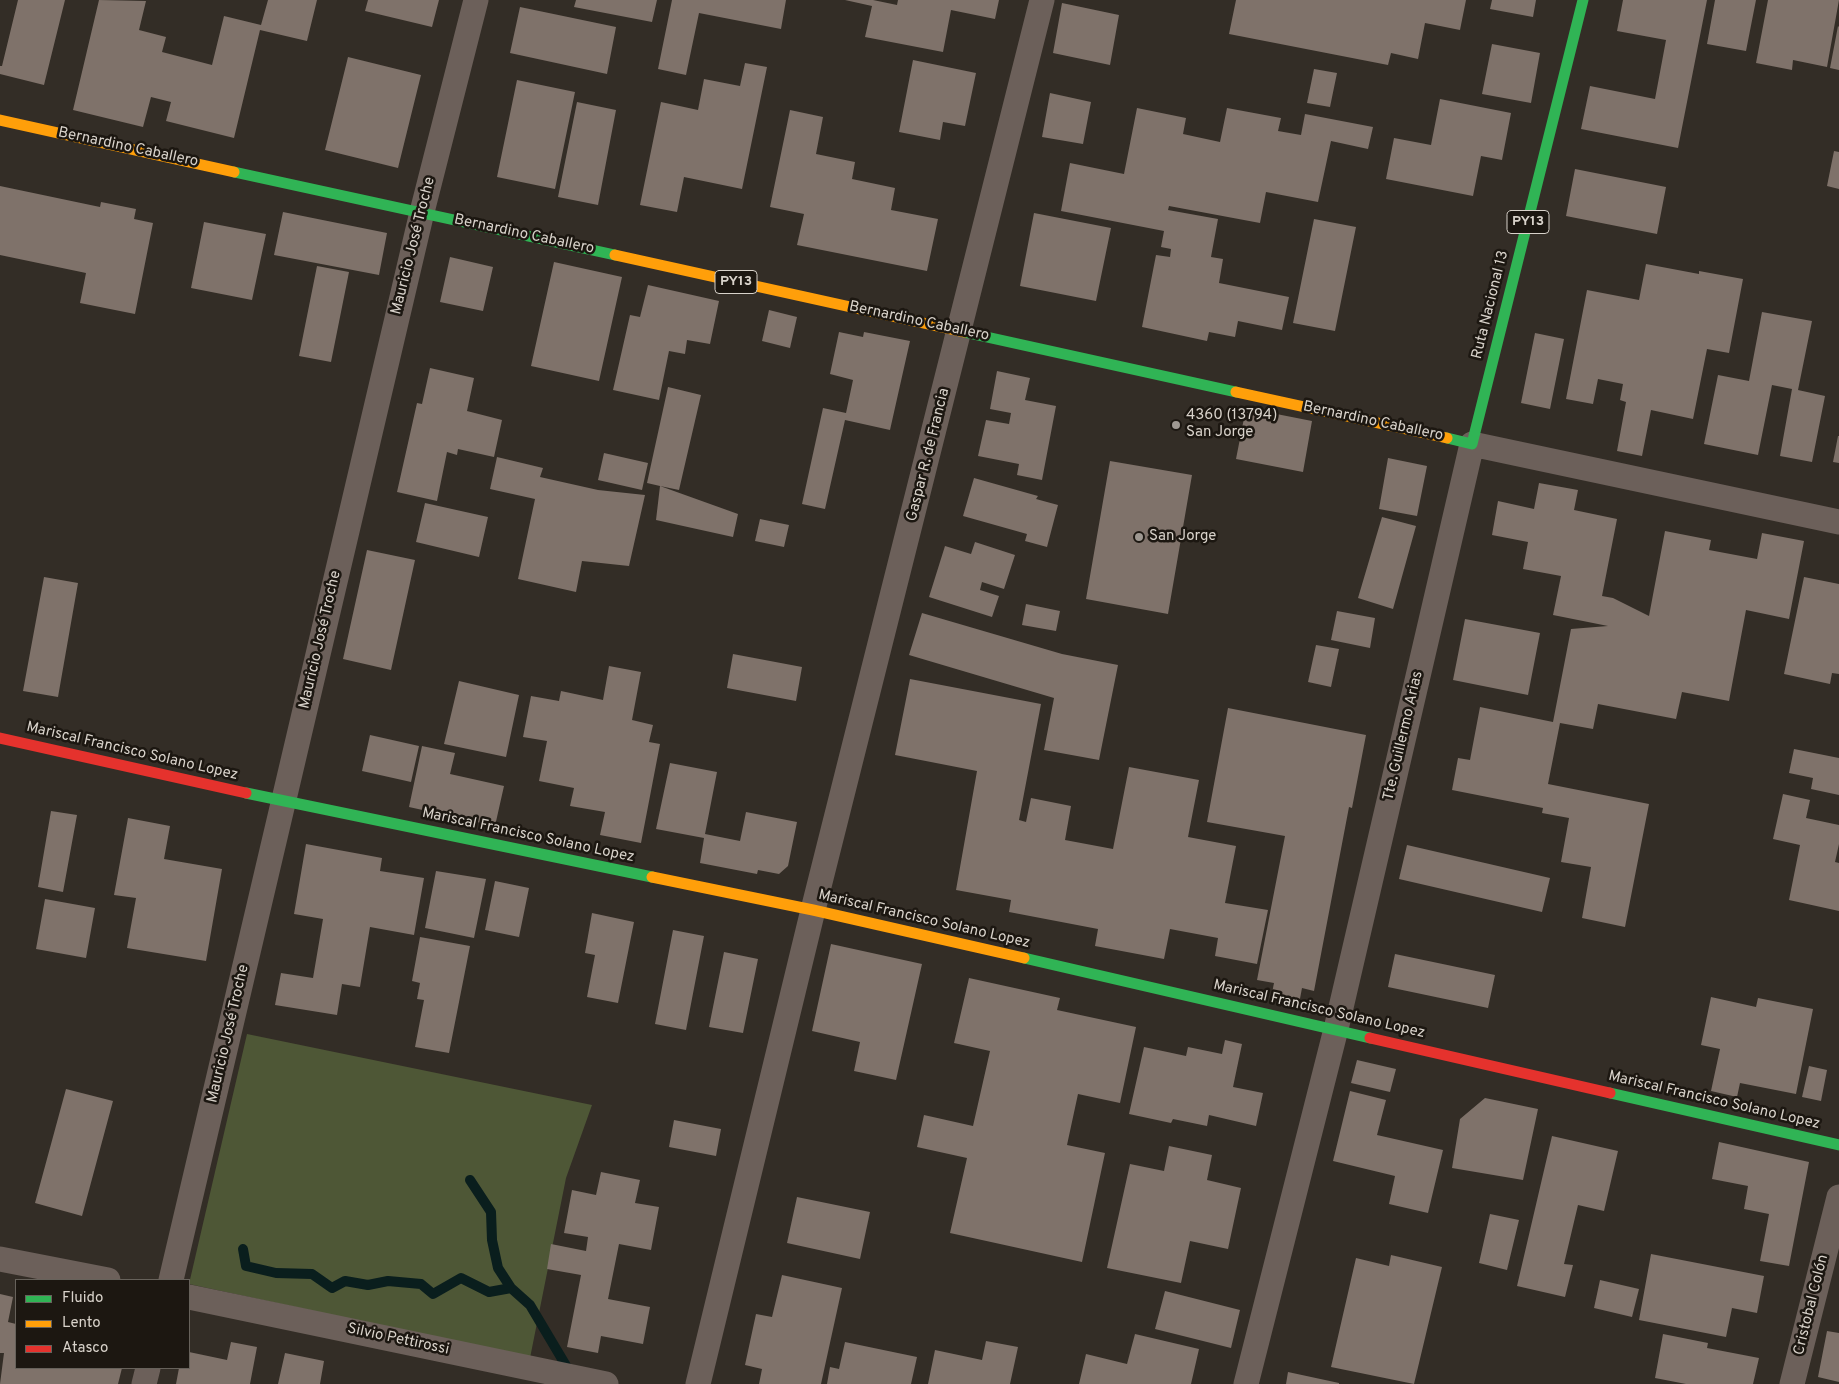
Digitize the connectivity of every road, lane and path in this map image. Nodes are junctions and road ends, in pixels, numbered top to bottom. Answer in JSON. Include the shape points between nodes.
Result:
{"nodes":[{"id":1,"x":476,"y":0,"type":"edge"},
{"id":2,"x":1042,"y":0,"type":"edge"},
{"id":3,"x":1583,"y":0,"type":"edge"},
{"id":4,"x":0,"y":120,"type":"edge"},
{"id":5,"x":422,"y":212,"type":"junction"},
{"id":6,"x":960,"y":331,"type":"junction"},
{"id":7,"x":1472,"y":444,"type":"junction"},
{"id":8,"x":1839,"y":522,"type":"edge"},
{"id":9,"x":0,"y":738,"type":"edge"},
{"id":10,"x":283,"y":801,"type":"junction"},
{"id":11,"x":814,"y":910,"type":"junction"},
{"id":12,"x":1336,"y":1029,"type":"junction"},
{"id":13,"x":1839,"y":1145,"type":"edge"},
{"id":14,"x":1839,"y":1197,"type":"edge"},
{"id":15,"x":0,"y":1259,"type":"edge"},
{"id":16,"x":103,"y":1279,"type":"edge"},
{"id":17,"x":170,"y":1279,"type":"edge"},
{"id":18,"x":190,"y":1297,"type":"edge"},
{"id":19,"x":148,"y":1369,"type":"edge"},
{"id":20,"x":144,"y":1384,"type":"edge"},
{"id":21,"x":606,"y":1384,"type":"edge"},
{"id":22,"x":698,"y":1384,"type":"edge"},
{"id":23,"x":1246,"y":1384,"type":"edge"},
{"id":24,"x":1792,"y":1384,"type":"edge"}],
"edges":[{"from":1,"to":5,"type":"street","name":"Mauricio José Troche"},
{"from":2,"to":6,"type":"street","name":"Gaspar R. de Francia"},
{"from":3,"to":7,"type":"main road","name":"Ruta Nacional 13","number":"PY13"},
{"from":4,"to":5,"type":"main road","name":"Bernardino Caballero","number":"PY13"},
{"from":5,"to":6,"type":"main road","name":"Bernardino Caballero","number":"PY13"},
{"from":5,"to":10,"type":"street","name":"Mauricio José Troche"},
{"from":6,"to":7,"type":"main road","name":"Bernardino Caballero","number":"PY13"},
{"from":6,"to":11,"type":"street","name":"Gaspar R. de Francia"},
{"from":7,"to":8,"type":"street","name":"Bernardino Caballero"},
{"from":7,"to":12,"type":"street","name":"Tte. Guillermo Arias"},
{"from":9,"to":10,"type":"main road","name":"Mariscal Francisco Solano Lopez"},
{"from":10,"to":11,"type":"main road","name":"Mariscal Francisco Solano Lopez"},
{"from":10,"to":17,"type":"street","name":"Mauricio José Troche"},
{"from":11,"to":12,"type":"main road","name":"Mariscal Francisco Solano Lopez"},
{"from":11,"to":22,"type":"street","name":"Gaspar R. de Francia"},
{"from":12,"to":13,"type":"main road","name":"Mariscal Francisco Solano Lopez"},
{"from":12,"to":23,"type":"street","name":"Tte. Guillermo Arias"},
{"from":14,"to":24,"type":"street","name":"Cristobal Colón"},
{"from":15,"to":16,"type":"street"},
{"from":18,"to":21,"type":"street","name":"Silvio Pettirossi"},
{"from":19,"to":20,"type":"street"}]}
